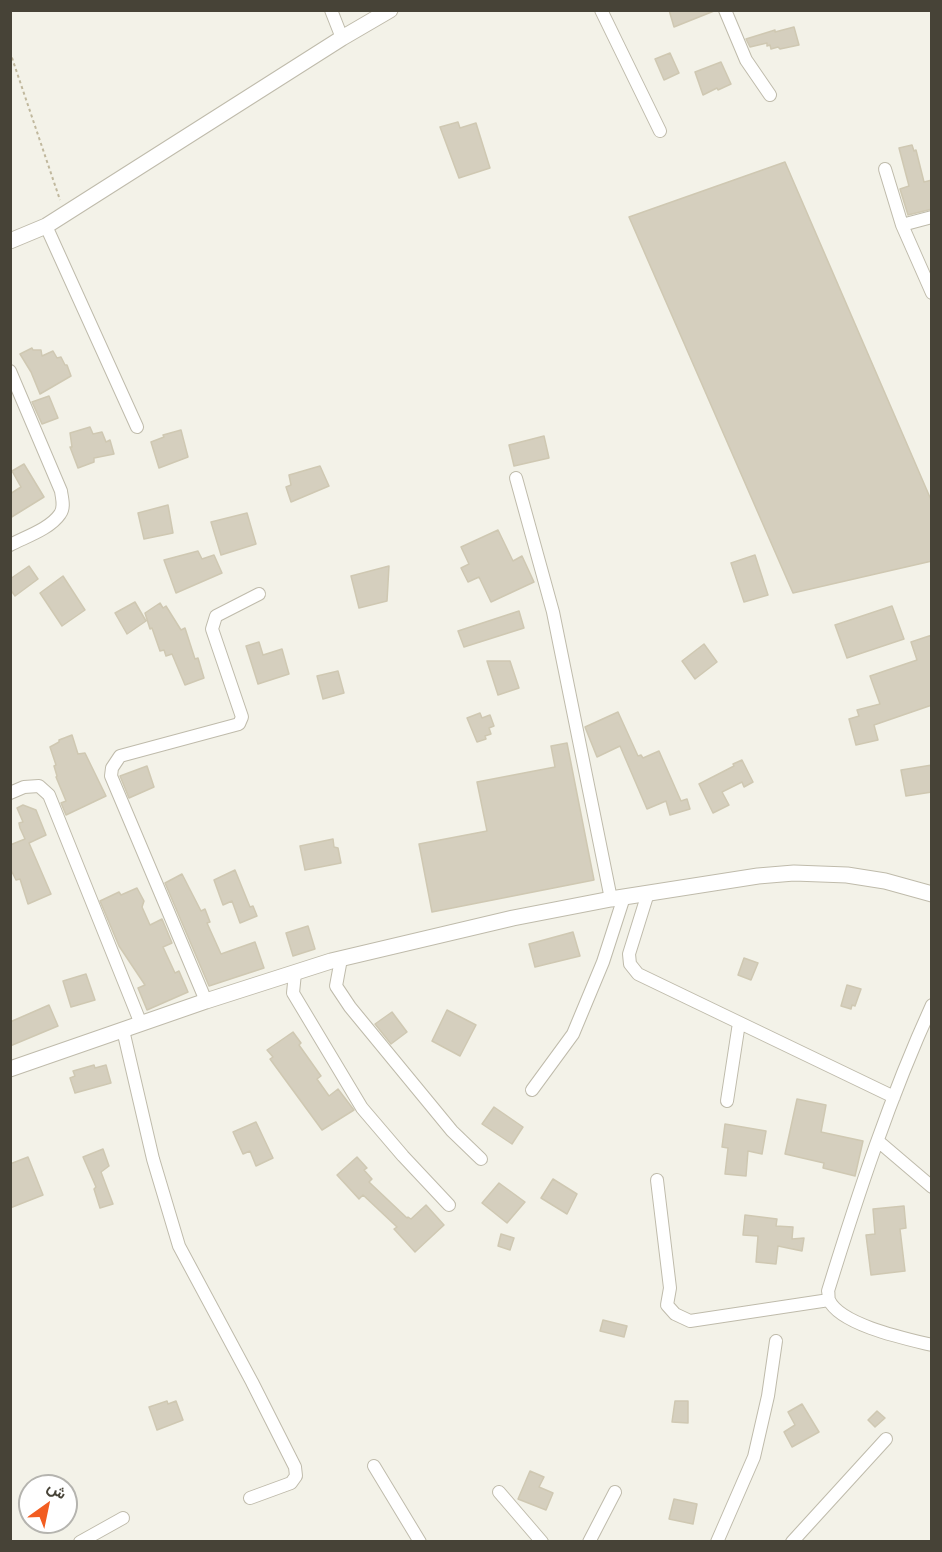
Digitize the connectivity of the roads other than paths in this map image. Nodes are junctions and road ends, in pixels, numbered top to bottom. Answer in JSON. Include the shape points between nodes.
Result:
{"nodes":[{"id":1,"x":331,"y":10,"type":"edge"},
{"id":2,"x":390,"y":10,"type":"edge"},
{"id":3,"x":602,"y":10,"type":"edge"},
{"id":4,"x":725,"y":10,"type":"edge"},
{"id":5,"x":342,"y":38,"type":"junction"},
{"id":6,"x":770,"y":95,"type":"dead end"},
{"id":7,"x":660,"y":131,"type":"dead end"},
{"id":8,"x":885,"y":169,"type":"dead end"},
{"id":9,"x":932,"y":217,"type":"edge"},
{"id":10,"x":903,"y":225,"type":"junction"},
{"id":11,"x":46,"y":226,"type":"junction"},
{"id":12,"x":10,"y":241,"type":"edge"},
{"id":13,"x":932,"y":293,"type":"edge"},
{"id":14,"x":10,"y":370,"type":"edge"},
{"id":15,"x":137,"y":427,"type":"dead end"},
{"id":16,"x":516,"y":478,"type":"dead end"},
{"id":17,"x":10,"y":545,"type":"edge"},
{"id":18,"x":259,"y":594,"type":"dead end"},
{"id":19,"x":10,"y":793,"type":"edge"},
{"id":20,"x":648,"y":893,"type":"junction"},
{"id":21,"x":932,"y":894,"type":"edge"},
{"id":22,"x":618,"y":898,"type":"junction"},
{"id":23,"x":341,"y":959,"type":"junction"},
{"id":24,"x":295,"y":973,"type":"junction"},
{"id":25,"x":206,"y":1001,"type":"junction"},
{"id":26,"x":932,"y":1005,"type":"edge"},
{"id":27,"x":739,"y":1023,"type":"junction"},
{"id":28,"x":141,"y":1024,"type":"junction"},
{"id":29,"x":123,"y":1030,"type":"junction"},
{"id":30,"x":10,"y":1069,"type":"edge"},
{"id":31,"x":532,"y":1090,"type":"dead end"},
{"id":32,"x":894,"y":1097,"type":"junction"},
{"id":33,"x":727,"y":1101,"type":"dead end"},
{"id":34,"x":878,"y":1141,"type":"junction"},
{"id":35,"x":481,"y":1159,"type":"dead end"},
{"id":36,"x":657,"y":1180,"type":"dead end"},
{"id":37,"x":932,"y":1187,"type":"edge"},
{"id":38,"x":448,"y":1205,"type":"dead end"},
{"id":39,"x":829,"y":1300,"type":"junction"},
{"id":40,"x":776,"y":1341,"type":"dead end"},
{"id":41,"x":932,"y":1345,"type":"edge"},
{"id":42,"x":886,"y":1438,"type":"dead end"},
{"id":43,"x":374,"y":1466,"type":"dead end"},
{"id":44,"x":499,"y":1492,"type":"dead end"},
{"id":45,"x":615,"y":1492,"type":"dead end"},
{"id":46,"x":250,"y":1498,"type":"dead end"},
{"id":47,"x":123,"y":1518,"type":"dead end"},
{"id":48,"x":80,"y":1542,"type":"edge"},
{"id":49,"x":420,"y":1542,"type":"edge"},
{"id":50,"x":542,"y":1542,"type":"edge"},
{"id":51,"x":590,"y":1542,"type":"edge"},
{"id":52,"x":717,"y":1542,"type":"edge"},
{"id":53,"x":792,"y":1542,"type":"edge"}],
"edges":[{"from":1,"to":5,"type":"street"},
{"from":2,"to":5,"type":"street"},
{"from":3,"to":7,"type":"street"},
{"from":4,"to":6,"type":"street","via":[[746,60]]},
{"from":5,"to":11,"type":"street"},
{"from":8,"to":10,"type":"street"},
{"from":9,"to":10,"type":"street"},
{"from":10,"to":13,"type":"street"},
{"from":11,"to":12,"type":"street"},
{"from":11,"to":15,"type":"street"},
{"from":14,"to":17,"type":"street","via":[[61,491],[63,505],[61,514],[51,523]]},
{"from":16,"to":22,"type":"street","via":[[553,612]]},
{"from":18,"to":25,"type":"street","via":[[216,616],[212,629],[242,717],[239,724],[120,756],[112,768],[111,776]]},
{"from":19,"to":28,"type":"street","via":[[39,786],[49,795]]},
{"from":20,"to":21,"type":"street","via":[[758,876],[813,873],[885,881]]},
{"from":20,"to":22,"type":"street"},
{"from":20,"to":27,"type":"street","via":[[629,954],[638,975]]},
{"from":22,"to":23,"type":"street","via":[[513,918]]},
{"from":22,"to":31,"type":"street","via":[[603,962],[573,1034]]},
{"from":23,"to":24,"type":"street"},
{"from":23,"to":35,"type":"street","via":[[336,986],[350,1007],[452,1131]]},
{"from":24,"to":25,"type":"street"},
{"from":24,"to":38,"type":"street","via":[[293,993],[362,1108]]},
{"from":25,"to":28,"type":"street"},
{"from":26,"to":32,"type":"street"},
{"from":27,"to":32,"type":"street"},
{"from":27,"to":33,"type":"street"},
{"from":28,"to":29,"type":"street"},
{"from":29,"to":30,"type":"street"},
{"from":29,"to":46,"type":"street","via":[[153,1159],[179,1246],[295,1467],[296,1476],[291,1483]]},
{"from":32,"to":34,"type":"street"},
{"from":34,"to":37,"type":"street"},
{"from":34,"to":39,"type":"street","via":[[858,1193],[828,1291]]},
{"from":36,"to":39,"type":"street","via":[[670,1288],[667,1305],[675,1314],[690,1321]]},
{"from":39,"to":41,"type":"street","via":[[840,1313],[877,1331]]},
{"from":40,"to":52,"type":"street","via":[[754,1457]]},
{"from":42,"to":53,"type":"street"},
{"from":43,"to":49,"type":"street"},
{"from":44,"to":50,"type":"street"},
{"from":45,"to":51,"type":"street"},
{"from":47,"to":48,"type":"street"}]}
